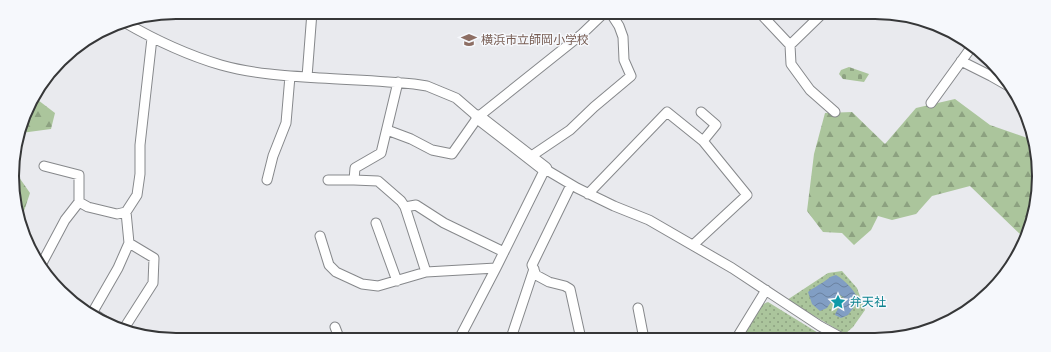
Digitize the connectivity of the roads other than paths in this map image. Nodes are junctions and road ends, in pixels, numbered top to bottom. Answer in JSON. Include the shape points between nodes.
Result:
{"nodes":[{"id":1,"x":311,"y":19,"type":"edge"},
{"id":2,"x":597,"y":19,"type":"edge"},
{"id":3,"x":614,"y":19,"type":"edge"},
{"id":4,"x":766,"y":19,"type":"edge"},
{"id":5,"x":817,"y":19,"type":"edge"},
{"id":6,"x":130,"y":26,"type":"edge"},
{"id":7,"x":152,"y":38,"type":"junction"},
{"id":8,"x":790,"y":45,"type":"junction"},
{"id":9,"x":969,"y":50,"type":"edge"},
{"id":10,"x":961,"y":61,"type":"junction"},
{"id":11,"x":290,"y":76,"type":"junction"},
{"id":12,"x":307,"y":77,"type":"junction"},
{"id":13,"x":1001,"y":81,"type":"edge"},
{"id":14,"x":398,"y":82,"type":"junction"},
{"id":15,"x":931,"y":103,"type":"dead end"},
{"id":16,"x":702,"y":112,"type":"dead end"},
{"id":17,"x":835,"y":112,"type":"dead end"},
{"id":18,"x":478,"y":117,"type":"junction"},
{"id":19,"x":387,"y":130,"type":"junction"},
{"id":20,"x":703,"y":141,"type":"junction"},
{"id":21,"x":530,"y":157,"type":"junction"},
{"id":22,"x":44,"y":166,"type":"dead end"},
{"id":23,"x":545,"y":169,"type":"junction"},
{"id":24,"x":267,"y":180,"type":"dead end"},
{"id":25,"x":328,"y":180,"type":"dead end"},
{"id":26,"x":354,"y":180,"type":"junction"},
{"id":27,"x":571,"y":185,"type":"junction"},
{"id":28,"x":588,"y":194,"type":"junction"},
{"id":29,"x":79,"y":202,"type":"junction"},
{"id":30,"x":405,"y":207,"type":"junction"},
{"id":31,"x":126,"y":212,"type":"junction"},
{"id":32,"x":376,"y":224,"type":"dead end"},
{"id":33,"x":320,"y":236,"type":"dead end"},
{"id":34,"x":129,"y":243,"type":"junction"},
{"id":35,"x":693,"y":245,"type":"junction"},
{"id":36,"x":504,"y":252,"type":"junction"},
{"id":37,"x":44,"y":260,"type":"edge"},
{"id":38,"x":496,"y":268,"type":"junction"},
{"id":39,"x":534,"y":269,"type":"junction"},
{"id":40,"x":426,"y":272,"type":"junction"},
{"id":41,"x":397,"y":282,"type":"junction"},
{"id":42,"x":766,"y":290,"type":"junction"},
{"id":43,"x":638,"y":308,"type":"dead end"},
{"id":44,"x":94,"y":310,"type":"edge"},
{"id":45,"x":126,"y":325,"type":"edge"},
{"id":46,"x":335,"y":327,"type":"dead end"},
{"id":47,"x":337,"y":333,"type":"edge"},
{"id":48,"x":463,"y":333,"type":"edge"},
{"id":49,"x":513,"y":333,"type":"edge"},
{"id":50,"x":580,"y":333,"type":"edge"},
{"id":51,"x":643,"y":333,"type":"edge"},
{"id":52,"x":740,"y":333,"type":"edge"},
{"id":53,"x":833,"y":333,"type":"edge"}],
"edges":[{"from":1,"to":12,"type":"street"},
{"from":2,"to":18,"type":"street","via":[[582,34]]},
{"from":3,"to":21,"type":"street","via":[[623,37],[624,60],[631,76],[570,130]]},
{"from":4,"to":8,"type":"street"},
{"from":5,"to":8,"type":"street"},
{"from":6,"to":7,"type":"street"},
{"from":7,"to":11,"type":"street","via":[[221,65]]},
{"from":7,"to":31,"type":"street","via":[[137,195]]},
{"from":8,"to":17,"type":"street","via":[[791,64],[810,90]]},
{"from":9,"to":10,"type":"street"},
{"from":10,"to":13,"type":"street"},
{"from":10,"to":15,"type":"street"},
{"from":11,"to":12,"type":"street"},
{"from":11,"to":24,"type":"street","via":[[286,123]]},
{"from":12,"to":14,"type":"street"},
{"from":14,"to":18,"type":"street","via":[[427,86],[456,98]]},
{"from":14,"to":19,"type":"street"},
{"from":16,"to":20,"type":"street","via":[[716,125]]},
{"from":18,"to":19,"type":"street","via":[[452,154],[432,150]]},
{"from":18,"to":21,"type":"street"},
{"from":19,"to":26,"type":"street","via":[[381,153],[355,168]]},
{"from":20,"to":28,"type":"street","via":[[667,112]]},
{"from":20,"to":35,"type":"street","via":[[747,195]]},
{"from":21,"to":23,"type":"street"},
{"from":22,"to":29,"type":"street","via":[[79,175]]},
{"from":23,"to":27,"type":"street"},
{"from":23,"to":36,"type":"street"},
{"from":25,"to":26,"type":"street"},
{"from":26,"to":30,"type":"street","via":[[378,181],[402,201]]},
{"from":27,"to":28,"type":"street"},
{"from":27,"to":39,"type":"street","via":[[532,265]]},
{"from":28,"to":35,"type":"street","via":[[649,220]]},
{"from":29,"to":31,"type":"street","via":[[88,207],[117,214]]},
{"from":29,"to":37,"type":"street","via":[[65,220]]},
{"from":30,"to":36,"type":"street","via":[[416,205],[444,223]]},
{"from":30,"to":40,"type":"street"},
{"from":31,"to":34,"type":"street"},
{"from":32,"to":41,"type":"street"},
{"from":33,"to":41,"type":"street","via":[[330,265],[336,272],[362,284],[378,286]]},
{"from":34,"to":44,"type":"street"},
{"from":34,"to":45,"type":"street","via":[[154,258],[153,283]]},
{"from":35,"to":42,"type":"street"},
{"from":36,"to":38,"type":"street"},
{"from":38,"to":40,"type":"street"},
{"from":38,"to":48,"type":"street"},
{"from":39,"to":49,"type":"street"},
{"from":39,"to":50,"type":"street","via":[[536,275],[570,289]]},
{"from":40,"to":41,"type":"street"},
{"from":42,"to":52,"type":"street"},
{"from":42,"to":53,"type":"street"},
{"from":43,"to":51,"type":"street"},
{"from":46,"to":47,"type":"street"}]}
